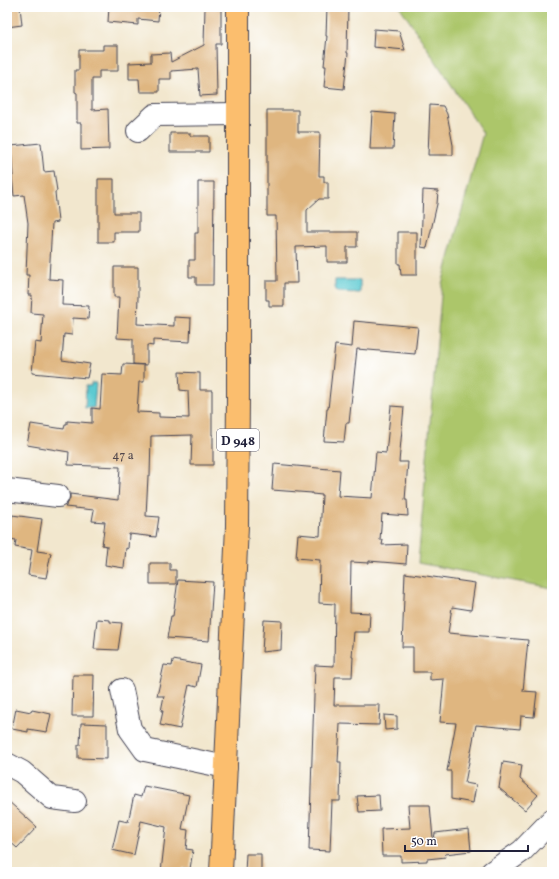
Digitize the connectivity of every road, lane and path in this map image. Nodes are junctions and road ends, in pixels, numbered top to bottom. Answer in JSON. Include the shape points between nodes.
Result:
{"nodes":[{"id":1,"x":238,"y":7,"type":"edge"},
{"id":2,"x":238,"y":114,"type":"junction"},
{"id":3,"x":138,"y":131,"type":"dead end"},
{"id":4,"x":7,"y":490,"type":"edge"},
{"id":5,"x":58,"y":496,"type":"dead end"},
{"id":6,"x":122,"y":690,"type":"dead end"},
{"id":7,"x":7,"y":764,"type":"edge"},
{"id":8,"x":226,"y":767,"type":"junction"},
{"id":9,"x":75,"y":801,"type":"dead end"},
{"id":10,"x":552,"y":821,"type":"edge"},
{"id":11,"x":221,"y":872,"type":"edge"},
{"id":12,"x":492,"y":872,"type":"edge"}],
"edges":[{"from":1,"to":2,"type":"main road","number":"D 948"},
{"from":2,"to":3,"type":"street","via":[[155,115]]},
{"from":2,"to":8,"type":"main road","number":"D 948","via":[[237,526]]},
{"from":4,"to":5,"type":"street"},
{"from":6,"to":8,"type":"street","via":[[130,729],[145,750]]},
{"from":7,"to":9,"type":"street","via":[[22,772],[52,798]]},
{"from":8,"to":11,"type":"main road","number":"D 948"},
{"from":10,"to":12,"type":"street","via":[[522,851]]}]}
